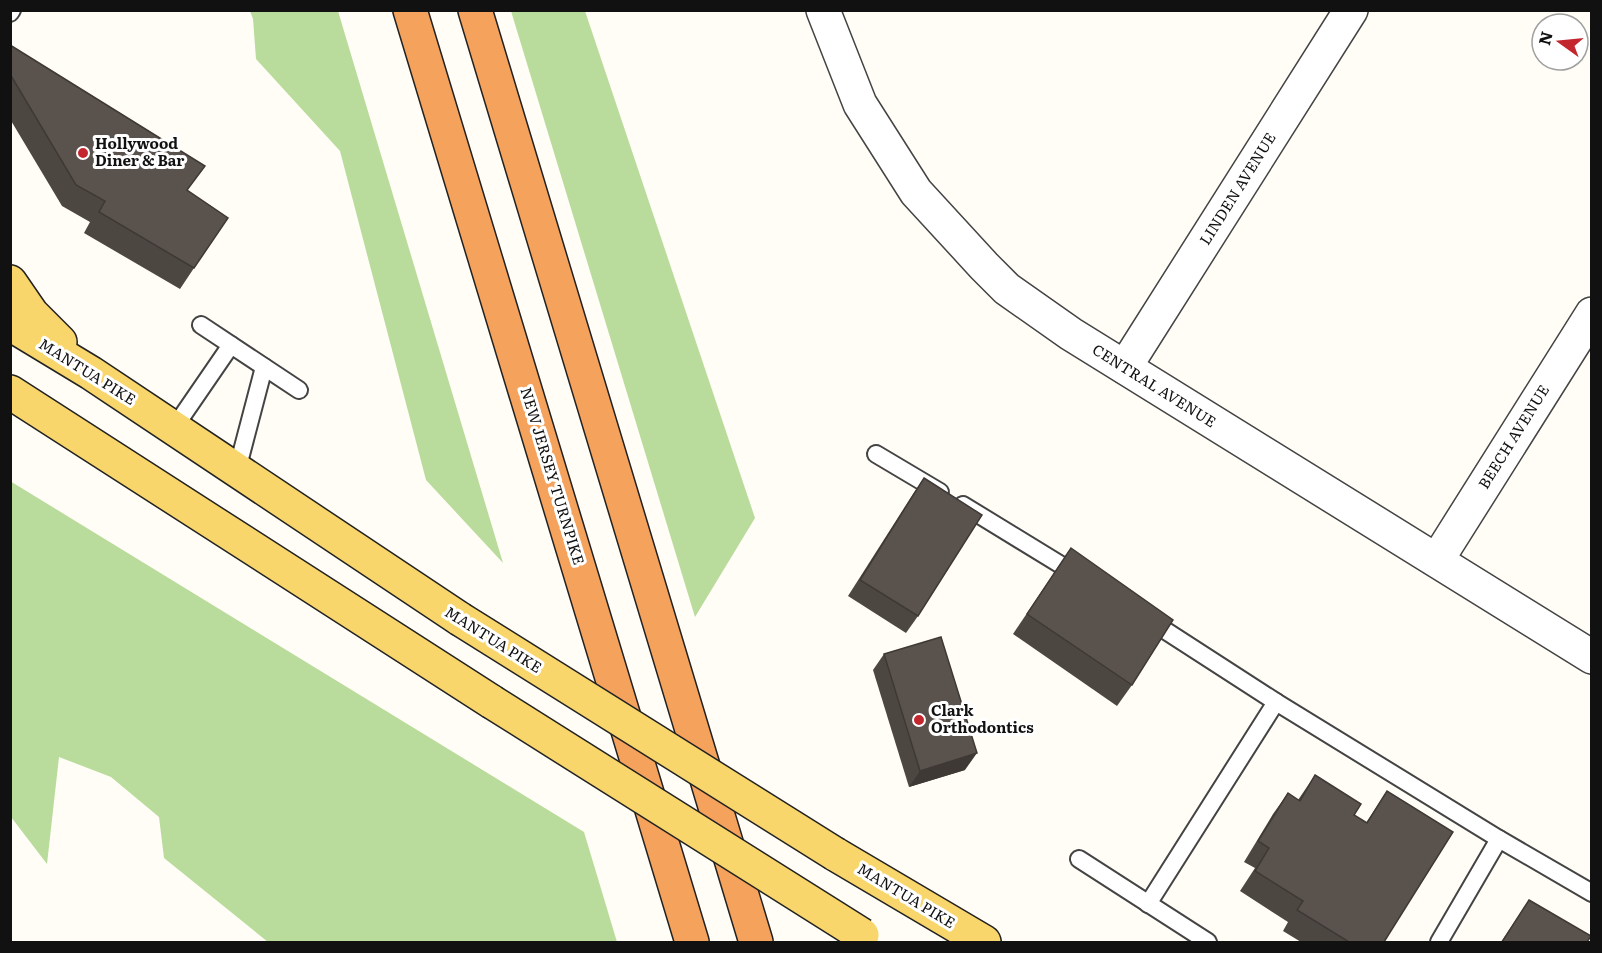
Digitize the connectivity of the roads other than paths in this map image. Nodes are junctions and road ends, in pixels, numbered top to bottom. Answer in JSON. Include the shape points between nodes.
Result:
{"nodes":[{"id":1,"x":410,"y":10,"type":"edge"},
{"id":2,"x":475,"y":10,"type":"edge"},
{"id":3,"x":823,"y":10,"type":"edge"},
{"id":4,"x":1351,"y":10,"type":"edge"},
{"id":5,"x":10,"y":282,"type":"edge"},
{"id":6,"x":1592,"y":314,"type":"edge"},
{"id":7,"x":10,"y":324,"type":"edge"},
{"id":8,"x":201,"y":325,"type":"dead end"},
{"id":9,"x":231,"y":345,"type":"junction"},
{"id":10,"x":264,"y":367,"type":"junction"},
{"id":11,"x":1125,"y":367,"type":"junction"},
{"id":12,"x":91,"y":373,"type":"junction"},
{"id":13,"x":300,"y":390,"type":"dead end"},
{"id":14,"x":10,"y":392,"type":"edge"},
{"id":15,"x":174,"y":428,"type":"junction"},
{"id":16,"x":876,"y":454,"type":"dead end"},
{"id":17,"x":237,"y":470,"type":"junction"},
{"id":18,"x":1437,"y":561,"type":"junction"},
{"id":19,"x":1091,"y":584,"type":"edge"},
{"id":20,"x":1140,"y":615,"type":"edge"},
{"id":21,"x":1592,"y":657,"type":"edge"},
{"id":22,"x":1276,"y":702,"type":"junction"},
{"id":23,"x":1499,"y":839,"type":"junction"},
{"id":24,"x":1079,"y":860,"type":"dead end"},
{"id":25,"x":1592,"y":893,"type":"edge"},
{"id":26,"x":1148,"y":904,"type":"junction"},
{"id":27,"x":868,"y":939,"type":"edge"},
{"id":28,"x":692,"y":942,"type":"edge"},
{"id":29,"x":756,"y":942,"type":"edge"},
{"id":30,"x":984,"y":942,"type":"edge"},
{"id":31,"x":1208,"y":942,"type":"edge"},
{"id":32,"x":1439,"y":942,"type":"edge"}],
"edges":[{"from":1,"to":28,"type":"highway","name":"NEW JERSEY TURNPIKE"},
{"from":2,"to":29,"type":"highway"},
{"from":3,"to":11,"type":"street","name":"CENTRAL AVENUE","via":[[861,104],[916,192],[1007,288]]},
{"from":4,"to":11,"type":"street","name":"LINDEN AVENUE"},
{"from":5,"to":12,"type":"main road","via":[[32,314]]},
{"from":6,"to":18,"type":"street","name":"BEECH AVENUE"},
{"from":7,"to":12,"type":"main road","name":"MANTUA PIKE"},
{"from":8,"to":9,"type":"lane"},
{"from":9,"to":10,"type":"lane"},
{"from":9,"to":15,"type":"lane"},
{"from":10,"to":13,"type":"lane"},
{"from":10,"to":17,"type":"lane"},
{"from":11,"to":18,"type":"street","name":"CENTRAL AVENUE"},
{"from":12,"to":15,"type":"main road","name":"MANTUA PIKE"},
{"from":14,"to":27,"type":"main road","bridge":true},
{"from":15,"to":17,"type":"main road","name":"MANTUA PIKE"},
{"from":16,"to":19,"type":"lane"},
{"from":17,"to":30,"type":"main road","name":"MANTUA PIKE","bridge":true,"via":[[460,619],[835,854]]},
{"from":18,"to":21,"type":"street","name":"CENTRAL AVENUE"},
{"from":20,"to":22,"type":"lane"},
{"from":22,"to":23,"type":"lane"},
{"from":22,"to":26,"type":"lane"},
{"from":23,"to":25,"type":"lane"},
{"from":23,"to":32,"type":"lane"},
{"from":24,"to":26,"type":"lane"},
{"from":26,"to":31,"type":"lane"}]}
